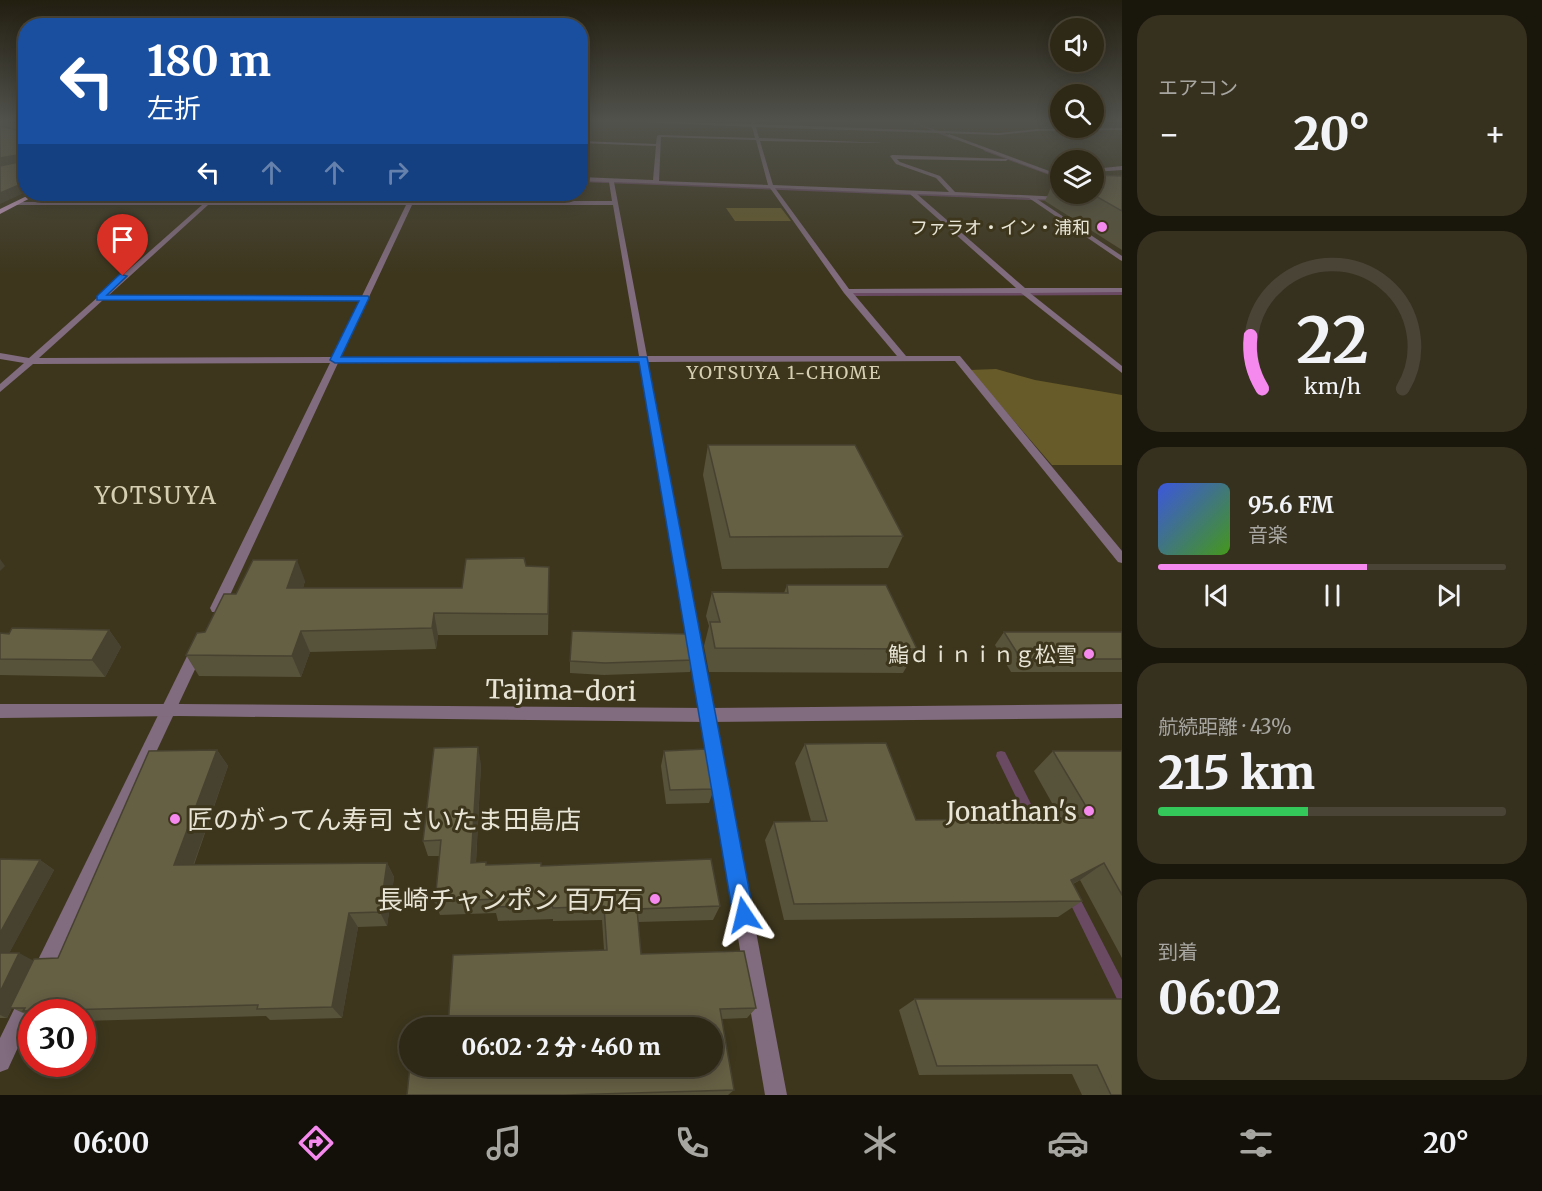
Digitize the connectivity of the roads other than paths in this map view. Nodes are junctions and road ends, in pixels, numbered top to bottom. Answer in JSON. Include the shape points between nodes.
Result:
{"nodes":[{"id":1,"x":657,"y":171,"type":"edge"},
{"id":2,"x":767,"y":171,"type":"edge"},
{"id":3,"x":921,"y":171,"type":"edge"},
{"id":4,"x":588,"y":179,"type":"edge"},
{"id":5,"x":611,"y":180,"type":"junction"},
{"id":6,"x":656,"y":182,"type":"junction"},
{"id":7,"x":771,"y":186,"type":"junction"},
{"id":8,"x":910,"y":192,"type":"junction"},
{"id":9,"x":953,"y":194,"type":"junction"},
{"id":10,"x":1030,"y":197,"type":"junction"},
{"id":11,"x":1050,"y":198,"type":"edge"},
{"id":12,"x":21,"y":201,"type":"edge"},
{"id":13,"x":208,"y":201,"type":"edge"},
{"id":14,"x":17,"y":203,"type":"junction"},
{"id":15,"x":206,"y":203,"type":"junction"},
{"id":16,"x":410,"y":203,"type":"junction"},
{"id":17,"x":615,"y":203,"type":"junction"},
{"id":18,"x":0,"y":212,"type":"edge"},
{"id":19,"x":1122,"y":259,"type":"edge"},
{"id":20,"x":1122,"y":290,"type":"edge"},
{"id":21,"x":847,"y":291,"type":"junction"},
{"id":22,"x":1024,"y":291,"type":"junction"},
{"id":23,"x":100,"y":298,"type":"junction"},
{"id":24,"x":365,"y":298,"type":"junction"},
{"id":25,"x":0,"y":356,"type":"edge"},
{"id":26,"x":903,"y":358,"type":"junction"},
{"id":27,"x":643,"y":359,"type":"junction"},
{"id":28,"x":335,"y":360,"type":"junction"},
{"id":29,"x":31,"y":362,"type":"junction"},
{"id":30,"x":1122,"y":370,"type":"edge"},
{"id":31,"x":0,"y":389,"type":"edge"},
{"id":32,"x":1122,"y":559,"type":"edge"},
{"id":33,"x":169,"y":710,"type":"junction"},
{"id":34,"x":0,"y":711,"type":"edge"},
{"id":35,"x":1122,"y":711,"type":"edge"},
{"id":36,"x":708,"y":715,"type":"junction"},
{"id":37,"x":0,"y":1061,"type":"edge"},
{"id":38,"x":776,"y":1095,"type":"edge"}],
"edges":[{"from":1,"to":6,"type":"street"},
{"from":2,"to":7,"type":"street"},
{"from":3,"to":9,"type":"street","via":[[938,177]]},
{"from":4,"to":5,"type":"street"},
{"from":5,"to":6,"type":"street"},
{"from":5,"to":17,"type":"street"},
{"from":6,"to":7,"type":"street"},
{"from":7,"to":8,"type":"street"},
{"from":7,"to":21,"type":"street"},
{"from":8,"to":9,"type":"street"},
{"from":8,"to":22,"type":"street"},
{"from":9,"to":10,"type":"street"},
{"from":10,"to":11,"type":"street"},
{"from":10,"to":19,"type":"street"},
{"from":12,"to":14,"type":"main road"},
{"from":13,"to":15,"type":"street"},
{"from":14,"to":15,"type":"street"},
{"from":14,"to":18,"type":"main road"},
{"from":15,"to":16,"type":"street"},
{"from":15,"to":23,"type":"street"},
{"from":16,"to":17,"type":"street"},
{"from":16,"to":24,"type":"street"},
{"from":17,"to":27,"type":"street"},
{"from":20,"to":22,"type":"street"},
{"from":21,"to":22,"type":"street"},
{"from":21,"to":26,"type":"street"},
{"from":22,"to":30,"type":"street"},
{"from":23,"to":24,"type":"street"},
{"from":23,"to":29,"type":"street"},
{"from":24,"to":28,"type":"street"},
{"from":25,"to":29,"type":"street"},
{"from":26,"to":27,"type":"street"},
{"from":26,"to":32,"type":"street","via":[[957,358]]},
{"from":27,"to":28,"type":"street"},
{"from":27,"to":36,"type":"street"},
{"from":28,"to":29,"type":"street"},
{"from":28,"to":33,"type":"street"},
{"from":29,"to":31,"type":"street"},
{"from":33,"to":34,"type":"street","name":"Tajima-dori"},
{"from":33,"to":36,"type":"street","name":"Tajima-dori"},
{"from":33,"to":37,"type":"street"},
{"from":35,"to":36,"type":"street","name":"Tajima-dori"},
{"from":36,"to":38,"type":"street"}]}
